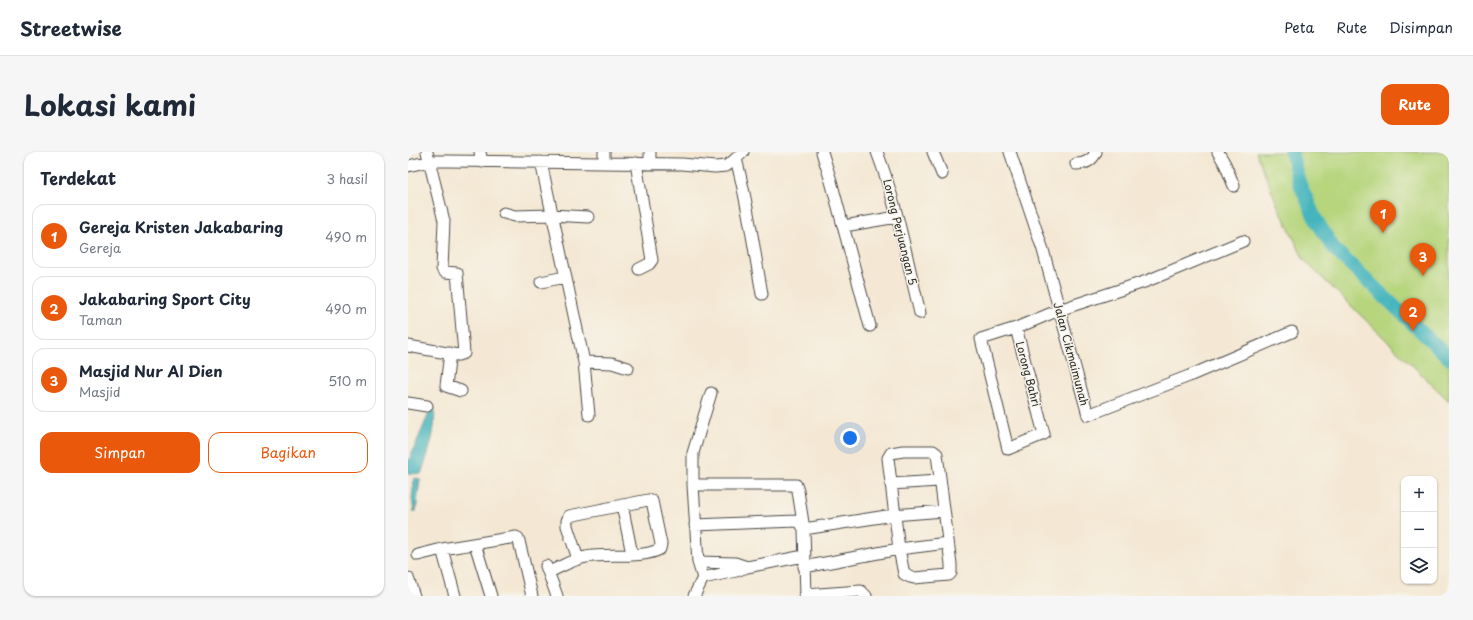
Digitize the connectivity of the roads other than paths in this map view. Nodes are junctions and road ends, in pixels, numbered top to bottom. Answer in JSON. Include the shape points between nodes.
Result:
{"nodes":[{"id":1,"x":650,"y":152,"type":"edge"},
{"id":2,"x":822,"y":152,"type":"edge"},
{"id":3,"x":877,"y":152,"type":"edge"},
{"id":4,"x":933,"y":152,"type":"edge"},
{"id":5,"x":1010,"y":152,"type":"edge"},
{"id":6,"x":1096,"y":152,"type":"edge"},
{"id":7,"x":1218,"y":152,"type":"edge"},
{"id":8,"x":739,"y":154,"type":"edge"},
{"id":9,"x":429,"y":156,"type":"edge"},
{"id":10,"x":481,"y":157,"type":"edge"},
{"id":11,"x":604,"y":158,"type":"edge"},
{"id":12,"x":541,"y":162,"type":"junction"},
{"id":13,"x":636,"y":163,"type":"junction"},
{"id":14,"x":650,"y":164,"type":"junction"},
{"id":15,"x":1076,"y":164,"type":"dead end"},
{"id":16,"x":408,"y":166,"type":"edge"},
{"id":17,"x":942,"y":174,"type":"dead end"},
{"id":18,"x":1234,"y":186,"type":"dead end"},
{"id":19,"x":504,"y":213,"type":"dead end"},
{"id":20,"x":551,"y":215,"type":"junction"},
{"id":21,"x":588,"y":217,"type":"dead end"},
{"id":22,"x":897,"y":217,"type":"junction"},
{"id":23,"x":844,"y":226,"type":"junction"},
{"id":24,"x":1243,"y":241,"type":"dead end"},
{"id":25,"x":639,"y":269,"type":"dead end"},
{"id":26,"x":565,"y":277,"type":"junction"},
{"id":27,"x":541,"y":282,"type":"dead end"},
{"id":28,"x":762,"y":294,"type":"dead end"},
{"id":29,"x":1059,"y":310,"type":"junction"},
{"id":30,"x":920,"y":313,"type":"dead end"},
{"id":31,"x":870,"y":326,"type":"dead end"},
{"id":32,"x":1016,"y":328,"type":"junction"},
{"id":33,"x":1292,"y":332,"type":"dead end"},
{"id":34,"x":408,"y":346,"type":"edge"},
{"id":35,"x":456,"y":354,"type":"junction"},
{"id":36,"x":584,"y":362,"type":"junction"},
{"id":37,"x":628,"y":368,"type":"dead end"},
{"id":38,"x":461,"y":391,"type":"dead end"},
{"id":39,"x":710,"y":392,"type":"dead end"},
{"id":40,"x":408,"y":403,"type":"edge"},
{"id":41,"x":427,"y":406,"type":"dead end"},
{"id":42,"x":589,"y":415,"type":"dead end"},
{"id":43,"x":939,"y":481,"type":"junction"},
{"id":44,"x":891,"y":484,"type":"junction"},
{"id":45,"x":693,"y":485,"type":"junction"},
{"id":46,"x":622,"y":505,"type":"junction"},
{"id":47,"x":944,"y":511,"type":"junction"},
{"id":48,"x":895,"y":515,"type":"junction"},
{"id":49,"x":695,"y":525,"type":"junction"},
{"id":50,"x":804,"y":530,"type":"junction"},
{"id":51,"x":947,"y":543,"type":"junction"},
{"id":52,"x":475,"y":544,"type":"junction"},
{"id":53,"x":442,"y":548,"type":"junction"},
{"id":54,"x":899,"y":549,"type":"junction"},
{"id":55,"x":632,"y":554,"type":"junction"},
{"id":56,"x":418,"y":555,"type":"dead end"},
{"id":57,"x":578,"y":559,"type":"junction"},
{"id":58,"x":698,"y":562,"type":"junction"},
{"id":59,"x":804,"y":562,"type":"junction"},
{"id":60,"x":747,"y":567,"type":"junction"},
{"id":61,"x":408,"y":578,"type":"edge"},
{"id":62,"x":703,"y":578,"type":"junction"},
{"id":63,"x":806,"y":595,"type":"edge"},
{"id":64,"x":414,"y":596,"type":"edge"},
{"id":65,"x":455,"y":596,"type":"edge"},
{"id":66,"x":491,"y":596,"type":"edge"},
{"id":67,"x":532,"y":596,"type":"edge"},
{"id":68,"x":557,"y":596,"type":"edge"},
{"id":69,"x":694,"y":596,"type":"edge"},
{"id":70,"x":866,"y":596,"type":"edge"}],
"edges":[{"from":1,"to":14,"type":"street"},
{"from":2,"to":23,"type":"street"},
{"from":3,"to":22,"type":"street","name":"Lorong Perjuangan 5"},
{"from":4,"to":17,"type":"street"},
{"from":5,"to":29,"type":"street","name":"Jalan Cikmaimunah","via":[[1044,250]]},
{"from":6,"to":15,"type":"street","via":[[1084,164]]},
{"from":7,"to":18,"type":"street"},
{"from":8,"to":14,"type":"street","via":[[726,166]]},
{"from":8,"to":28,"type":"street"},
{"from":9,"to":10,"type":"street"},
{"from":9,"to":16,"type":"street"},
{"from":9,"to":35,"type":"street","via":[[444,221],[442,269],[445,272],[456,273],[464,353]]},
{"from":10,"to":12,"type":"street"},
{"from":11,"to":12,"type":"street"},
{"from":11,"to":13,"type":"street"},
{"from":12,"to":20,"type":"street"},
{"from":13,"to":14,"type":"street"},
{"from":13,"to":25,"type":"street","via":[[652,260]]},
{"from":19,"to":20,"type":"street","via":[[515,216]]},
{"from":20,"to":21,"type":"street"},
{"from":20,"to":26,"type":"street"},
{"from":22,"to":23,"type":"street"},
{"from":22,"to":30,"type":"street","name":"Lorong Perjuangan 5"},
{"from":23,"to":31,"type":"street"},
{"from":24,"to":29,"type":"street","via":[[1147,281]]},
{"from":26,"to":27,"type":"street"},
{"from":26,"to":36,"type":"street"},
{"from":29,"to":32,"type":"street"},
{"from":29,"to":33,"type":"street","name":"Jalan Cikmaimunah","via":[[1088,415]]},
{"from":32,"to":32,"type":"street","name":"Lorong Bahri","via":[[1044,434],[1008,449],[982,339]]},
{"from":34,"to":35,"type":"street"},
{"from":35,"to":38,"type":"street","via":[[446,386]]},
{"from":36,"to":37,"type":"street","via":[[612,363]]},
{"from":36,"to":42,"type":"street"},
{"from":39,"to":45,"type":"street","via":[[693,453]]},
{"from":40,"to":41,"type":"street"},
{"from":43,"to":44,"type":"street"},
{"from":43,"to":44,"type":"street","via":[[936,453],[903,451],[891,453],[888,458]]},
{"from":43,"to":47,"type":"street"},
{"from":44,"to":48,"type":"street"},
{"from":45,"to":49,"type":"street"},
{"from":45,"to":50,"type":"street","via":[[796,485]]},
{"from":46,"to":55,"type":"street"},
{"from":46,"to":55,"type":"street","via":[[650,500],[655,512],[661,547],[654,552]]},
{"from":46,"to":57,"type":"street","via":[[567,518],[567,526]]},
{"from":47,"to":48,"type":"street"},
{"from":47,"to":51,"type":"street"},
{"from":48,"to":50,"type":"street"},
{"from":48,"to":54,"type":"street"},
{"from":49,"to":50,"type":"street","via":[[797,521]]},
{"from":49,"to":58,"type":"street"},
{"from":50,"to":59,"type":"street"},
{"from":51,"to":54,"type":"street"},
{"from":51,"to":54,"type":"street","via":[[951,571],[948,576],[914,578],[904,574]]},
{"from":52,"to":53,"type":"street"},
{"from":52,"to":66,"type":"street"},
{"from":52,"to":67,"type":"street","via":[[518,538]]},
{"from":53,"to":56,"type":"street"},
{"from":53,"to":65,"type":"street"},
{"from":54,"to":59,"type":"street"},
{"from":55,"to":57,"type":"street"},
{"from":57,"to":68,"type":"street","via":[[547,569]]},
{"from":58,"to":60,"type":"street","via":[[735,563]]},
{"from":58,"to":62,"type":"street"},
{"from":59,"to":60,"type":"street"},
{"from":59,"to":63,"type":"street"},
{"from":60,"to":62,"type":"street"},
{"from":61,"to":64,"type":"street"},
{"from":62,"to":69,"type":"street"},
{"from":63,"to":70,"type":"street","via":[[861,591]]}]}
